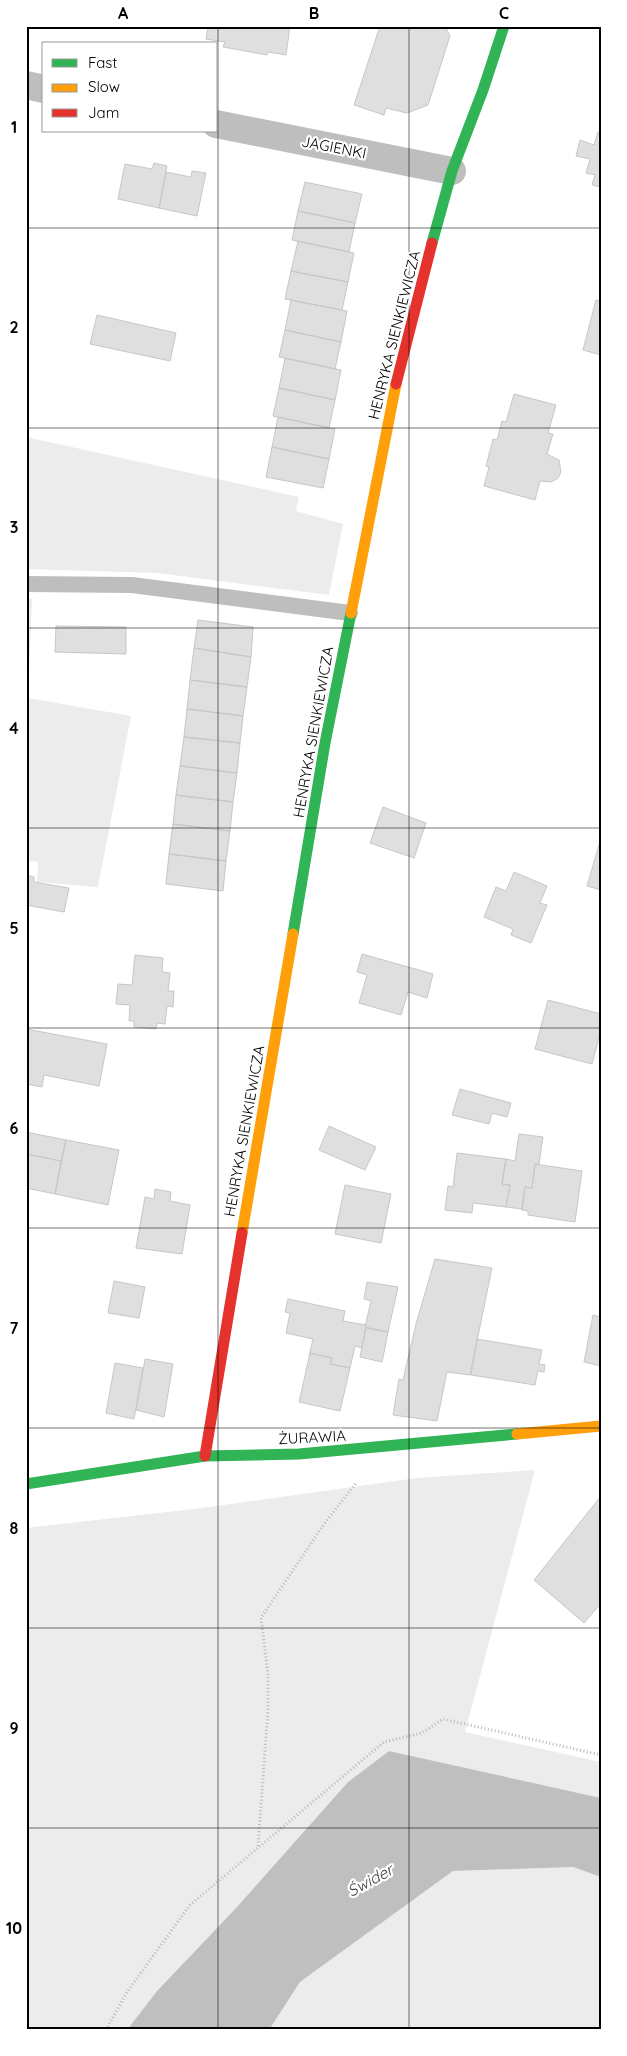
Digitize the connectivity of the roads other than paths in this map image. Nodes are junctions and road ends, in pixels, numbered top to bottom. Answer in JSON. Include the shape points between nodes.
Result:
{"nodes":[{"id":1,"x":504,"y":26,"type":"edge"},
{"id":2,"x":26,"y":85,"type":"edge"},
{"id":3,"x":42,"y":89,"type":"edge"},
{"id":4,"x":218,"y":124,"type":"edge"},
{"id":5,"x":452,"y":171,"type":"junction"},
{"id":6,"x":26,"y":584,"type":"edge"},
{"id":7,"x":350,"y":613,"type":"junction"},
{"id":8,"x":601,"y":1426,"type":"edge"},
{"id":9,"x":205,"y":1456,"type":"junction"},
{"id":10,"x":26,"y":1484,"type":"edge"}],
"edges":[{"from":1,"to":5,"type":"street","name":"HENRYKA SIENKIEWICZA"},
{"from":2,"to":3,"type":"street"},
{"from":4,"to":5,"type":"street","name":"JAGIENKI"},
{"from":5,"to":7,"type":"street","name":"HENRYKA SIENKIEWICZA","via":[[400,358]]},
{"from":6,"to":7,"type":"lane","via":[[132,585]]},
{"from":7,"to":9,"type":"street","name":"HENRYKA SIENKIEWICZA","via":[[321,762]]},
{"from":8,"to":9,"type":"street","name":"ŻURAWIA","via":[[384,1448]]},
{"from":9,"to":10,"type":"street","name":"ŻURAWIA"}]}
